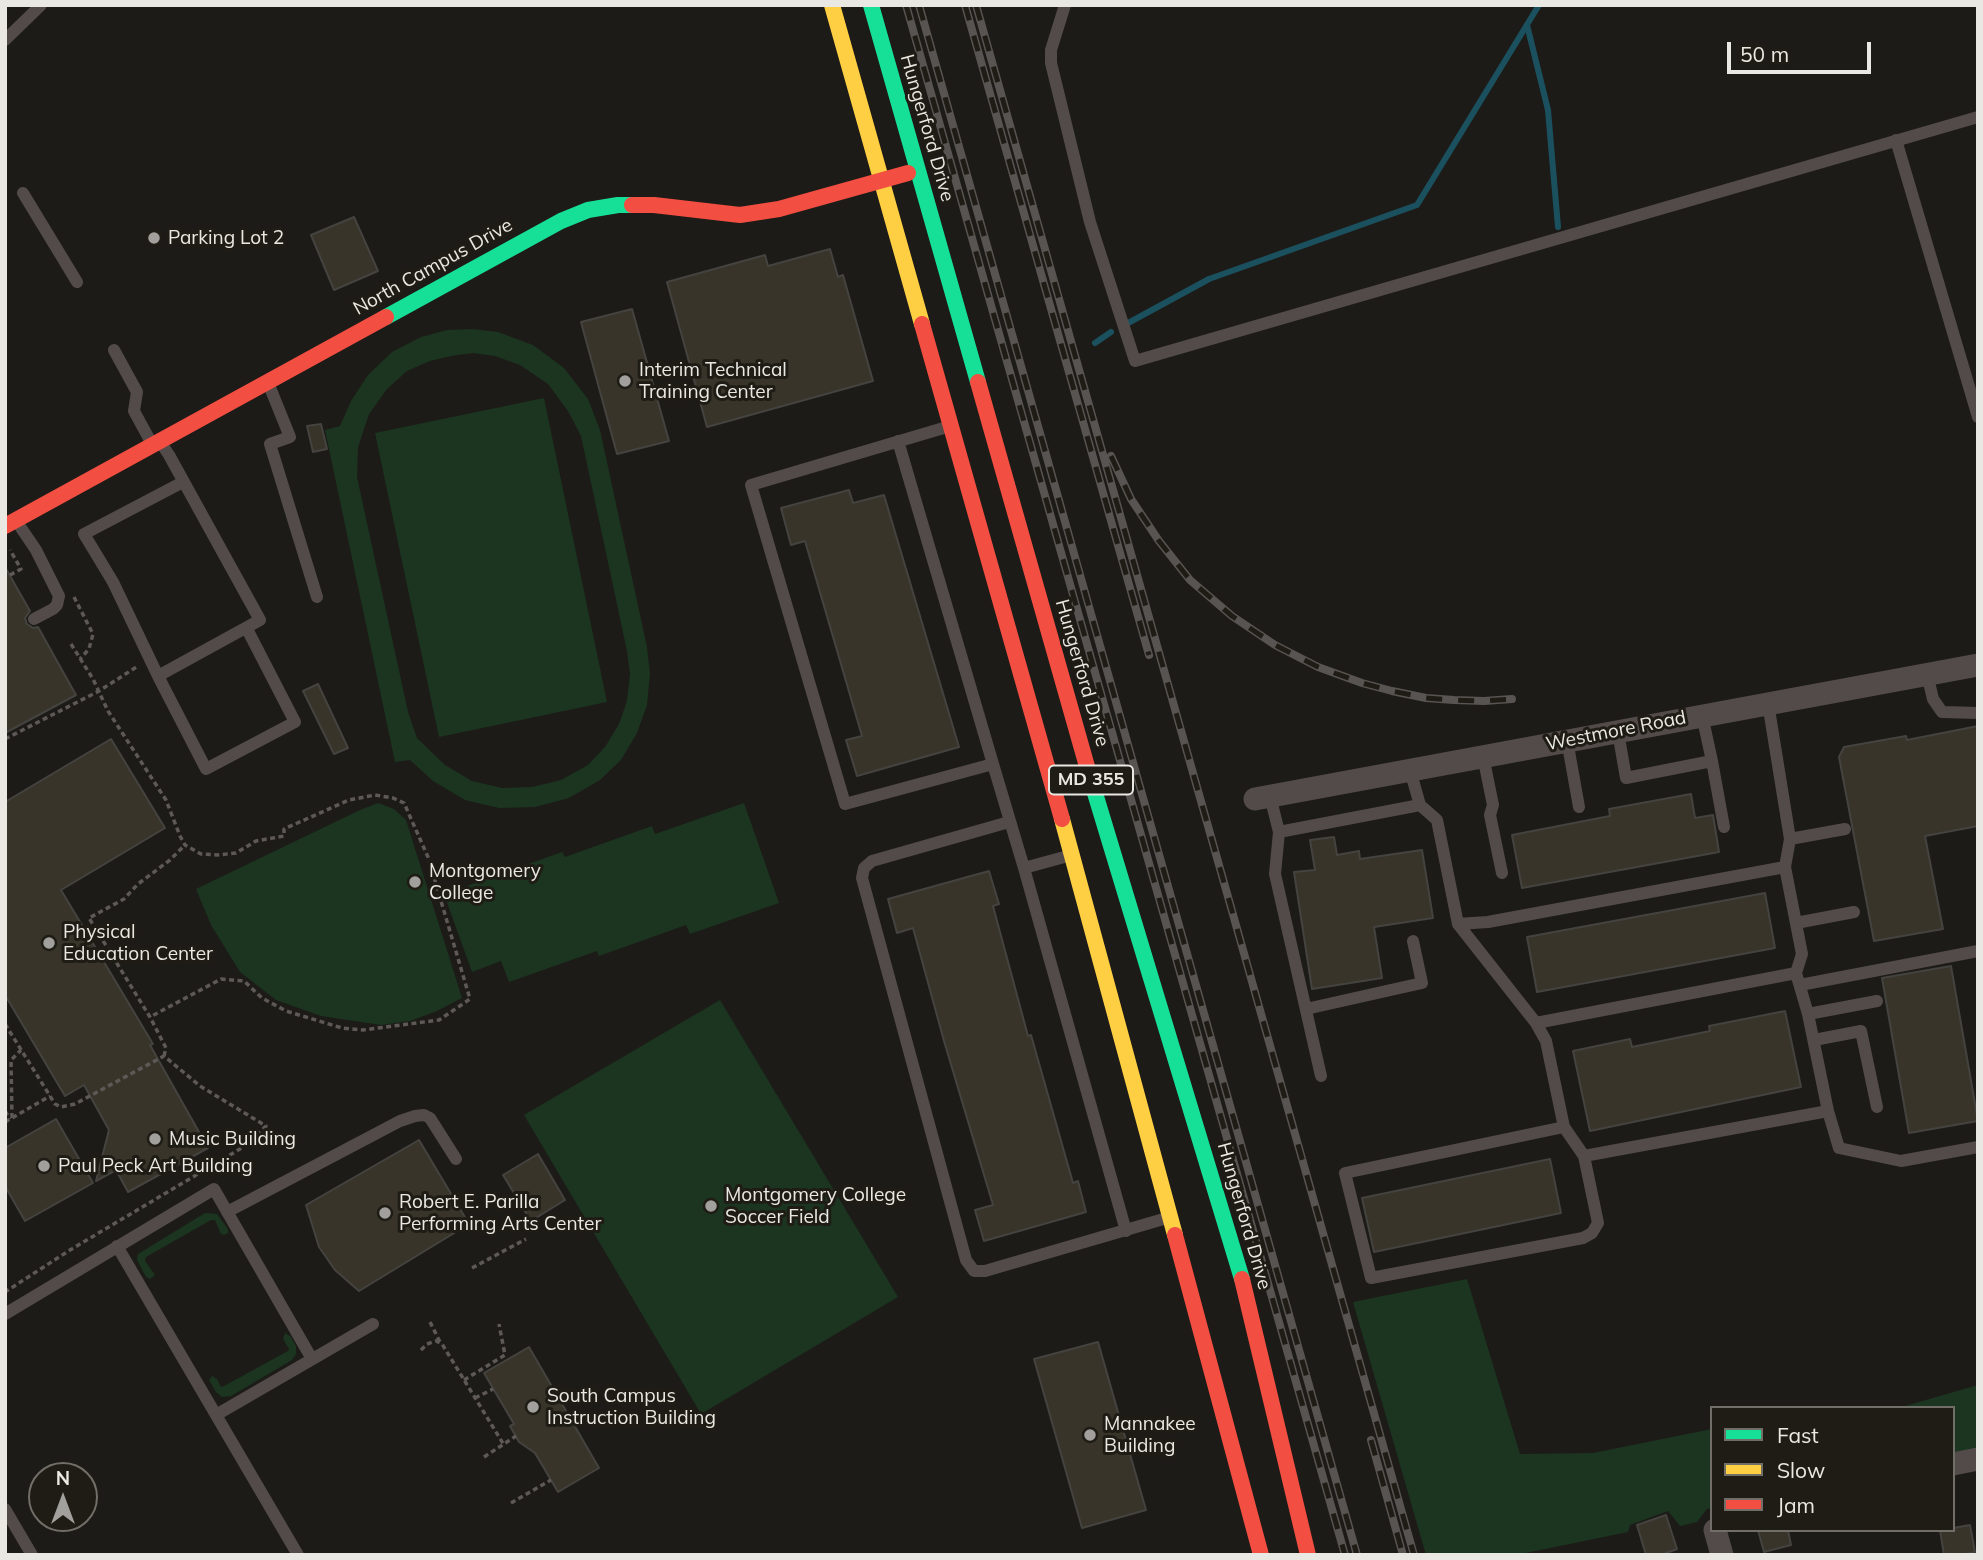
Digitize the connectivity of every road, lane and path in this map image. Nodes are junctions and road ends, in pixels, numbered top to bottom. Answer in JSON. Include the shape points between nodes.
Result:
{"nodes":[{"id":1,"x":41,"y":5,"type":"edge"},
{"id":2,"x":832,"y":5,"type":"edge"},
{"id":3,"x":872,"y":5,"type":"edge"},
{"id":4,"x":1065,"y":5,"type":"edge"},
{"id":5,"x":5,"y":40,"type":"edge"},
{"id":6,"x":1978,"y":117,"type":"edge"},
{"id":7,"x":1896,"y":140,"type":"junction"},
{"id":8,"x":917,"y":171,"type":"junction"},
{"id":9,"x":881,"y":179,"type":"junction"},
{"id":10,"x":23,"y":193,"type":"dead end"},
{"id":11,"x":77,"y":282,"type":"dead end"},
{"id":12,"x":114,"y":349,"type":"dead end"},
{"id":13,"x":267,"y":381,"type":"junction"},
{"id":14,"x":1978,"y":417,"type":"edge"},
{"id":15,"x":951,"y":425,"type":"junction"},
{"id":16,"x":898,"y":441,"type":"junction"},
{"id":17,"x":156,"y":442,"type":"junction"},
{"id":18,"x":183,"y":482,"type":"junction"},
{"id":19,"x":11,"y":523,"type":"edge"},
{"id":20,"x":5,"y":547,"type":"edge"},
{"id":21,"x":10,"y":575,"type":"dead end"},
{"id":22,"x":317,"y":597,"type":"dead end"},
{"id":23,"x":34,"y":619,"type":"dead end"},
{"id":24,"x":247,"y":629,"type":"junction"},
{"id":25,"x":71,"y":645,"type":"dead end"},
{"id":26,"x":150,"y":659,"type":"junction"},
{"id":27,"x":1978,"y":664,"type":"edge"},
{"id":28,"x":1927,"y":674,"type":"junction"},
{"id":29,"x":158,"y":676,"type":"junction"},
{"id":30,"x":99,"y":691,"type":"junction"},
{"id":31,"x":1768,"y":703,"type":"junction"},
{"id":32,"x":1978,"y":713,"type":"edge"},
{"id":33,"x":1702,"y":715,"type":"junction"},
{"id":34,"x":1618,"y":732,"type":"junction"},
{"id":35,"x":5,"y":739,"type":"edge"},
{"id":36,"x":1567,"y":740,"type":"junction"},
{"id":37,"x":1483,"y":756,"type":"junction"},
{"id":38,"x":1712,"y":761,"type":"junction"},
{"id":39,"x":993,"y":764,"type":"junction"},
{"id":40,"x":1409,"y":770,"type":"junction"},
{"id":41,"x":1263,"y":798,"type":"joint"},
{"id":42,"x":1420,"y":805,"type":"junction"},
{"id":43,"x":1579,"y":807,"type":"dead end"},
{"id":44,"x":1009,"y":822,"type":"junction"},
{"id":45,"x":1724,"y":827,"type":"dead end"},
{"id":46,"x":1845,"y":829,"type":"dead end"},
{"id":47,"x":1279,"y":832,"type":"junction"},
{"id":48,"x":1790,"y":839,"type":"junction"},
{"id":49,"x":185,"y":845,"type":"junction"},
{"id":50,"x":1090,"y":849,"type":"junction"},
{"id":51,"x":1785,"y":867,"type":"junction"},
{"id":52,"x":1024,"y":868,"type":"junction"},
{"id":53,"x":1502,"y":873,"type":"dead end"},
{"id":54,"x":1854,"y":912,"type":"dead end"},
{"id":55,"x":1796,"y":923,"type":"junction"},
{"id":56,"x":1458,"y":924,"type":"junction"},
{"id":57,"x":1413,"y":941,"type":"dead end"},
{"id":58,"x":1977,"y":955,"type":"edge"},
{"id":59,"x":1798,"y":979,"type":"junction"},
{"id":60,"x":1877,"y":1001,"type":"dead end"},
{"id":61,"x":1306,"y":1009,"type":"junction"},
{"id":62,"x":1808,"y":1014,"type":"junction"},
{"id":63,"x":149,"y":1017,"type":"junction"},
{"id":64,"x":1536,"y":1023,"type":"junction"},
{"id":65,"x":5,"y":1024,"type":"edge"},
{"id":66,"x":1814,"y":1040,"type":"junction"},
{"id":67,"x":21,"y":1050,"type":"junction"},
{"id":68,"x":164,"y":1056,"type":"junction"},
{"id":69,"x":1321,"y":1076,"type":"dead end"},
{"id":70,"x":50,"y":1096,"type":"junction"},
{"id":71,"x":1877,"y":1107,"type":"dead end"},
{"id":72,"x":5,"y":1111,"type":"edge"},
{"id":73,"x":1828,"y":1111,"type":"junction"},
{"id":74,"x":11,"y":1118,"type":"junction"},
{"id":75,"x":5,"y":1122,"type":"edge"},
{"id":76,"x":1564,"y":1127,"type":"junction"},
{"id":77,"x":1978,"y":1147,"type":"edge"},
{"id":78,"x":1584,"y":1156,"type":"junction"},
{"id":79,"x":456,"y":1160,"type":"dead end"},
{"id":80,"x":227,"y":1212,"type":"junction"},
{"id":81,"x":1171,"y":1217,"type":"junction"},
{"id":82,"x":1126,"y":1231,"type":"junction"},
{"id":83,"x":526,"y":1238,"type":"dead end"},
{"id":84,"x":117,"y":1247,"type":"junction"},
{"id":85,"x":472,"y":1268,"type":"dead end"},
{"id":86,"x":5,"y":1292,"type":"edge"},
{"id":87,"x":5,"y":1314,"type":"edge"},
{"id":88,"x":430,"y":1322,"type":"dead end"},
{"id":89,"x":373,"y":1324,"type":"dead end"},
{"id":90,"x":499,"y":1324,"type":"dead end"},
{"id":91,"x":440,"y":1342,"type":"junction"},
{"id":92,"x":421,"y":1350,"type":"dead end"},
{"id":93,"x":312,"y":1359,"type":"junction"},
{"id":94,"x":464,"y":1380,"type":"junction"},
{"id":95,"x":493,"y":1389,"type":"dead end"},
{"id":96,"x":475,"y":1398,"type":"junction"},
{"id":97,"x":216,"y":1415,"type":"junction"},
{"id":98,"x":516,"y":1436,"type":"dead end"},
{"id":99,"x":503,"y":1445,"type":"junction"},
{"id":100,"x":484,"y":1457,"type":"dead end"},
{"id":101,"x":1978,"y":1459,"type":"edge"},
{"id":102,"x":1955,"y":1464,"type":"edge"},
{"id":103,"x":551,"y":1480,"type":"dead end"},
{"id":104,"x":512,"y":1503,"type":"dead end"},
{"id":105,"x":5,"y":1508,"type":"edge"},
{"id":106,"x":1716,"y":1532,"type":"edge"},
{"id":107,"x":32,"y":1555,"type":"edge"},
{"id":108,"x":298,"y":1555,"type":"edge"},
{"id":109,"x":1261,"y":1555,"type":"edge"},
{"id":110,"x":1308,"y":1555,"type":"edge"},
{"id":111,"x":1722,"y":1555,"type":"edge"}],
"edges":[{"from":1,"to":5,"type":"lane"},
{"from":2,"to":9,"type":"main road","name":"Hungerford Drive","number":"MD 355"},
{"from":3,"to":8,"type":"main road","name":"Hungerford Drive","number":"MD 355"},
{"from":4,"to":7,"type":"lane","via":[[1051,63],[1090,222],[1135,361]]},
{"from":6,"to":7,"type":"lane"},
{"from":7,"to":14,"type":"lane"},
{"from":8,"to":9,"type":"main road","name":"North Campus Drive"},
{"from":8,"to":50,"type":"main road","name":"Hungerford Drive","number":"MD 355"},
{"from":9,"to":13,"type":"main road","name":"North Campus Drive","via":[[779,209],[740,215],[654,205],[588,210]]},
{"from":9,"to":15,"type":"main road","name":"Hungerford Drive","number":"MD 355"},
{"from":10,"to":11,"type":"lane"},
{"from":12,"to":17,"type":"lane","via":[[137,392],[134,411]]},
{"from":13,"to":17,"type":"main road","name":"North Campus Drive"},
{"from":13,"to":22,"type":"lane","via":[[290,437],[270,444]]},
{"from":15,"to":16,"type":"lane"},
{"from":15,"to":50,"type":"main road","name":"Hungerford Drive","number":"MD 355"},
{"from":16,"to":39,"type":"lane"},
{"from":16,"to":39,"type":"lane","via":[[751,485],[845,804]]},
{"from":17,"to":18,"type":"lane"},
{"from":17,"to":19,"type":"main road","name":"North Campus Drive"},
{"from":18,"to":24,"type":"lane","via":[[260,620]]},
{"from":18,"to":26,"type":"lane","via":[[85,534]]},
{"from":19,"to":23,"type":"lane","via":[[36,550],[59,596],[57,606]]},
{"from":20,"to":21,"type":"path","via":[[21,569]]},
{"from":24,"to":29,"type":"lane"},
{"from":24,"to":29,"type":"lane","via":[[295,722],[206,769]]},
{"from":25,"to":30,"type":"path"},
{"from":26,"to":29,"type":"lane"},
{"from":26,"to":30,"type":"path"},
{"from":27,"to":28,"type":"street","name":"Westmore Road"},
{"from":28,"to":31,"type":"street","name":"Westmore Road"},
{"from":28,"to":32,"type":"lane","via":[[1933,699],[1942,712]]},
{"from":30,"to":35,"type":"path"},
{"from":30,"to":49,"type":"path","via":[[166,800]]},
{"from":31,"to":33,"type":"street","name":"Westmore Road"},
{"from":31,"to":48,"type":"lane"},
{"from":33,"to":34,"type":"street","name":"Westmore Road"},
{"from":33,"to":38,"type":"lane"},
{"from":34,"to":36,"type":"street","name":"Westmore Road"},
{"from":34,"to":38,"type":"lane","via":[[1626,778]]},
{"from":36,"to":37,"type":"street","name":"Westmore Road"},
{"from":36,"to":43,"type":"lane"},
{"from":37,"to":40,"type":"street","name":"Westmore Road"},
{"from":37,"to":53,"type":"lane"},
{"from":38,"to":45,"type":"lane"},
{"from":39,"to":44,"type":"lane"},
{"from":40,"to":41,"type":"street","name":"Westmore Road"},
{"from":40,"to":42,"type":"lane"},
{"from":41,"to":47,"type":"lane"},
{"from":42,"to":47,"type":"lane"},
{"from":42,"to":56,"type":"lane","via":[[1437,820]]},
{"from":44,"to":52,"type":"lane"},
{"from":44,"to":82,"type":"lane","via":[[872,861],[862,877],[966,1260],[974,1271],[985,1271]]},
{"from":46,"to":48,"type":"lane"},
{"from":47,"to":61,"type":"lane","via":[[1275,874]]},
{"from":48,"to":51,"type":"lane"},
{"from":49,"to":63,"type":"path","via":[[124,899],[89,919]]},
{"from":49,"to":63,"type":"path","via":[[201,854],[236,853],[256,841],[284,836],[284,829],[349,800],[375,795],[404,803],[428,857],[470,999],[439,1020],[363,1030],[286,1011],[244,981],[220,979]]},
{"from":50,"to":52,"type":"lane"},
{"from":50,"to":81,"type":"main road","name":"Hungerford Drive","number":"MD 355"},
{"from":50,"to":110,"type":"main road","name":"Hungerford Drive","number":"MD 355","via":[[1242,1278]]},
{"from":51,"to":55,"type":"lane"},
{"from":51,"to":56,"type":"lane"},
{"from":52,"to":82,"type":"lane"},
{"from":54,"to":55,"type":"lane"},
{"from":55,"to":59,"type":"lane","via":[[1802,954]]},
{"from":56,"to":64,"type":"lane"},
{"from":57,"to":61,"type":"lane","via":[[1422,983]]},
{"from":58,"to":59,"type":"lane"},
{"from":59,"to":62,"type":"lane"},
{"from":59,"to":64,"type":"lane"},
{"from":60,"to":62,"type":"lane"},
{"from":61,"to":69,"type":"lane"},
{"from":62,"to":66,"type":"lane"},
{"from":63,"to":68,"type":"path","via":[[166,1048]]},
{"from":64,"to":76,"type":"lane","via":[[1546,1041]]},
{"from":65,"to":67,"type":"path"},
{"from":66,"to":71,"type":"lane","via":[[1860,1031]]},
{"from":66,"to":73,"type":"lane"},
{"from":67,"to":70,"type":"path"},
{"from":67,"to":74,"type":"path","via":[[11,1060]]},
{"from":68,"to":70,"type":"path","via":[[75,1104],[61,1107]]},
{"from":68,"to":86,"type":"path","via":[[200,1086],[266,1126],[245,1146]]},
{"from":70,"to":74,"type":"path"},
{"from":72,"to":74,"type":"path"},
{"from":73,"to":77,"type":"lane","via":[[1839,1148],[1901,1161]]},
{"from":73,"to":78,"type":"lane"},
{"from":74,"to":75,"type":"path"},
{"from":76,"to":78,"type":"lane"},
{"from":76,"to":78,"type":"lane","via":[[1345,1173],[1371,1278],[1592,1233],[1598,1223]]},
{"from":79,"to":80,"type":"lane","via":[[430,1118],[415,1116]]},
{"from":80,"to":84,"type":"lane","via":[[214,1189]]},
{"from":80,"to":93,"type":"lane"},
{"from":81,"to":82,"type":"lane"},
{"from":81,"to":109,"type":"main road","name":"Hungerford Drive","number":"MD 355"},
{"from":83,"to":85,"type":"path"},
{"from":84,"to":87,"type":"lane"},
{"from":84,"to":97,"type":"lane"},
{"from":88,"to":91,"type":"path"},
{"from":89,"to":93,"type":"lane"},
{"from":90,"to":94,"type":"path","via":[[505,1355]]},
{"from":91,"to":92,"type":"path"},
{"from":91,"to":94,"type":"path"},
{"from":93,"to":97,"type":"lane"},
{"from":94,"to":96,"type":"path"},
{"from":95,"to":96,"type":"path"},
{"from":96,"to":99,"type":"path"},
{"from":97,"to":108,"type":"lane"},
{"from":98,"to":99,"type":"path"},
{"from":99,"to":100,"type":"path"},
{"from":101,"to":102,"type":"street"},
{"from":103,"to":104,"type":"path"},
{"from":105,"to":107,"type":"lane"},
{"from":106,"to":111,"type":"street"}]}
